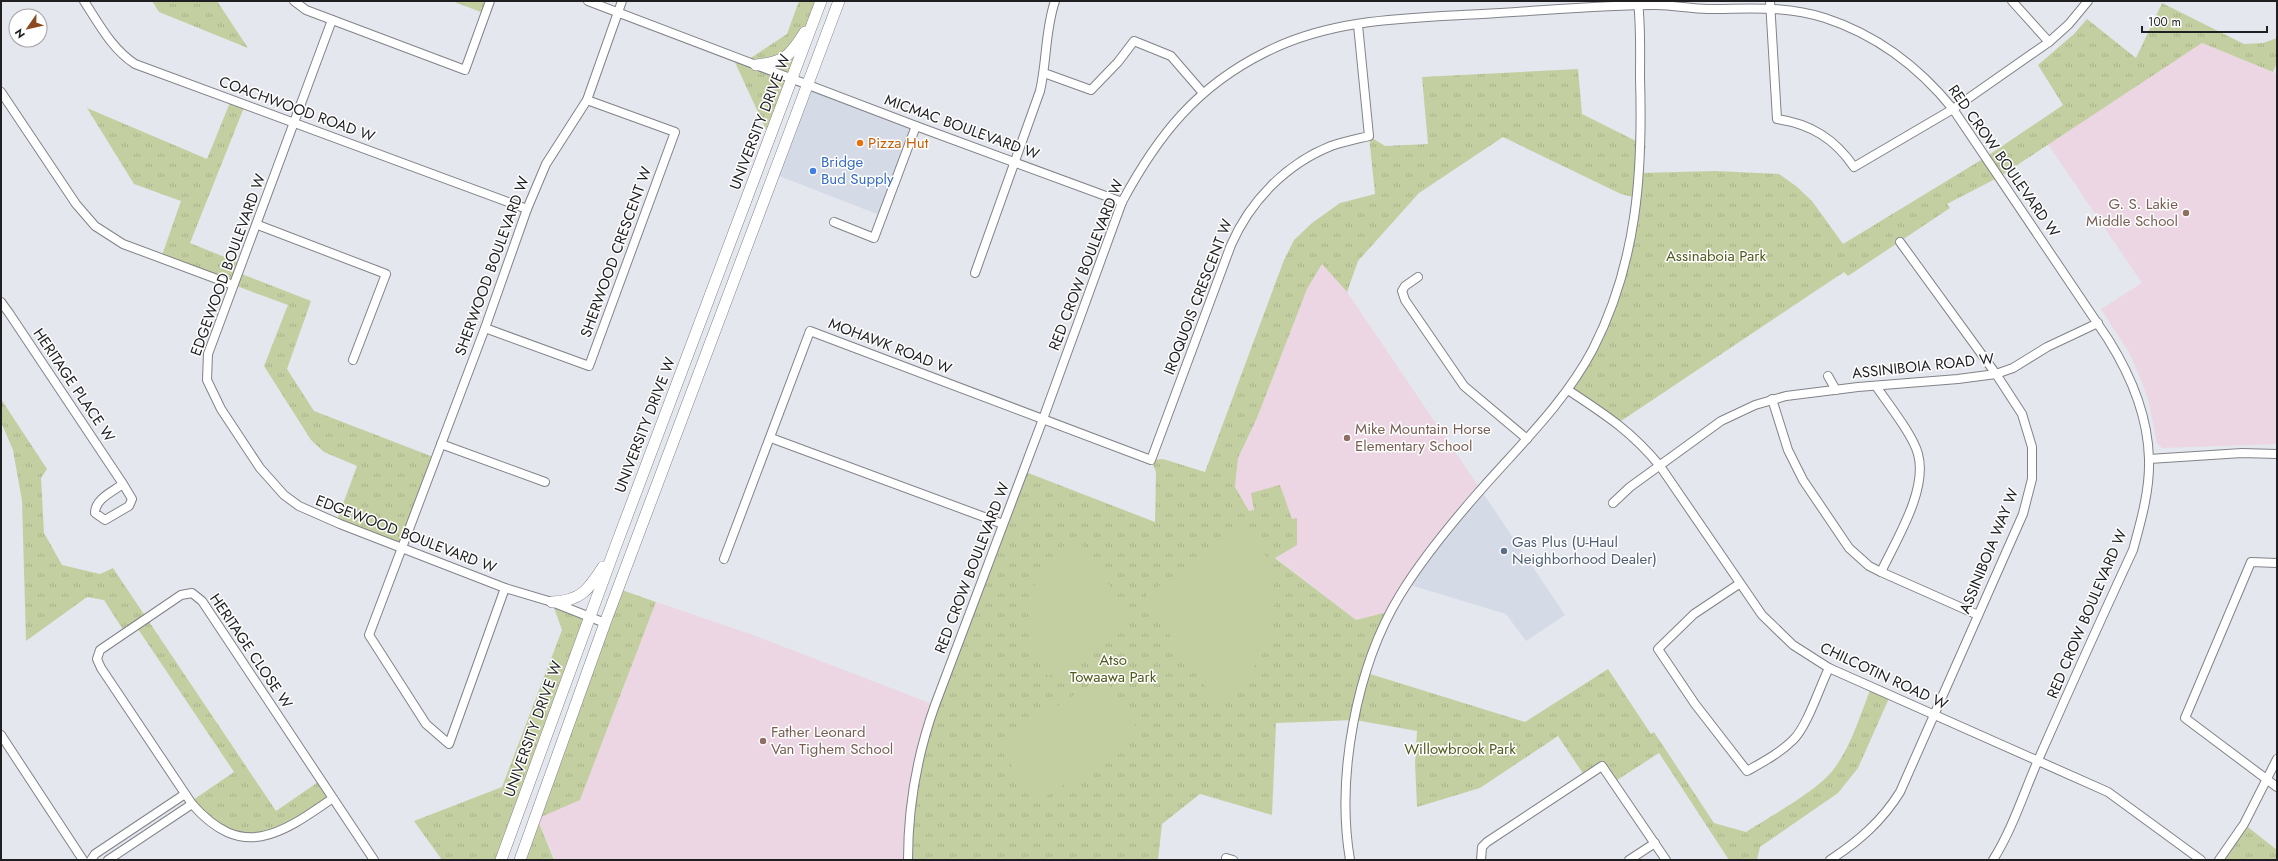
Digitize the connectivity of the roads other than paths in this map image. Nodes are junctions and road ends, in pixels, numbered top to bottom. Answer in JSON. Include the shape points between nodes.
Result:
{"nodes":[{"id":1,"x":84,"y":1,"type":"edge"},
{"id":2,"x":294,"y":1,"type":"edge"},
{"id":3,"x":490,"y":1,"type":"edge"},
{"id":4,"x":588,"y":1,"type":"edge"},
{"id":5,"x":622,"y":1,"type":"edge"},
{"id":6,"x":821,"y":1,"type":"edge"},
{"id":7,"x":839,"y":1,"type":"edge"},
{"id":8,"x":1055,"y":1,"type":"edge"},
{"id":9,"x":2012,"y":1,"type":"edge"},
{"id":10,"x":2088,"y":1,"type":"edge"},
{"id":11,"x":1638,"y":4,"type":"edge"},
{"id":12,"x":1770,"y":4,"type":"edge"},
{"id":13,"x":617,"y":13,"type":"junction"},
{"id":14,"x":816,"y":15,"type":"junction"},
{"id":15,"x":332,"y":20,"type":"junction"},
{"id":16,"x":1358,"y":25,"type":"junction"},
{"id":17,"x":2049,"y":42,"type":"junction"},
{"id":18,"x":756,"y":65,"type":"junction"},
{"id":19,"x":1044,"y":73,"type":"junction"},
{"id":20,"x":792,"y":79,"type":"junction"},
{"id":21,"x":808,"y":84,"type":"junction"},
{"id":22,"x":1,"y":92,"type":"edge"},
{"id":23,"x":1203,"y":93,"type":"junction"},
{"id":24,"x":587,"y":100,"type":"junction"},
{"id":25,"x":1954,"y":109,"type":"junction"},
{"id":26,"x":294,"y":123,"type":"junction"},
{"id":27,"x":916,"y":126,"type":"junction"},
{"id":28,"x":1016,"y":163,"type":"junction"},
{"id":29,"x":1122,"y":202,"type":"junction"},
{"id":30,"x":527,"y":209,"type":"junction"},
{"id":31,"x":834,"y":222,"type":"dead end"},
{"id":32,"x":258,"y":225,"type":"junction"},
{"id":33,"x":1900,"y":242,"type":"dead end"},
{"id":34,"x":976,"y":272,"type":"dead end"},
{"id":35,"x":1418,"y":277,"type":"dead end"},
{"id":36,"x":234,"y":285,"type":"junction"},
{"id":37,"x":1,"y":302,"type":"edge"},
{"id":38,"x":2098,"y":323,"type":"junction"},
{"id":39,"x":485,"y":328,"type":"junction"},
{"id":40,"x":353,"y":360,"type":"dead end"},
{"id":41,"x":1996,"y":374,"type":"junction"},
{"id":42,"x":1828,"y":376,"type":"dead end"},
{"id":43,"x":1876,"y":386,"type":"junction"},
{"id":44,"x":1568,"y":390,"type":"junction"},
{"id":45,"x":1836,"y":390,"type":"junction"},
{"id":46,"x":1772,"y":399,"type":"junction"},
{"id":47,"x":1043,"y":419,"type":"junction"},
{"id":48,"x":771,"y":438,"type":"junction"},
{"id":49,"x":1527,"y":439,"type":"junction"},
{"id":50,"x":441,"y":444,"type":"junction"},
{"id":51,"x":2277,"y":454,"type":"edge"},
{"id":52,"x":2149,"y":459,"type":"junction"},
{"id":53,"x":1660,"y":466,"type":"junction"},
{"id":54,"x":545,"y":482,"type":"dead end"},
{"id":55,"x":124,"y":484,"type":"junction"},
{"id":56,"x":1613,"y":503,"type":"dead end"},
{"id":57,"x":1003,"y":524,"type":"junction"},
{"id":58,"x":401,"y":548,"type":"junction"},
{"id":59,"x":615,"y":548,"type":"junction"},
{"id":60,"x":724,"y":559,"type":"dead end"},
{"id":61,"x":2277,"y":563,"type":"edge"},
{"id":62,"x":1881,"y":572,"type":"junction"},
{"id":63,"x":1739,"y":584,"type":"junction"},
{"id":64,"x":505,"y":588,"type":"junction"},
{"id":65,"x":552,"y":602,"type":"junction"},
{"id":66,"x":1978,"y":614,"type":"junction"},
{"id":67,"x":589,"y":617,"type":"junction"},
{"id":68,"x":605,"y":623,"type":"junction"},
{"id":69,"x":1829,"y":668,"type":"junction"},
{"id":70,"x":1935,"y":716,"type":"junction"},
{"id":71,"x":1,"y":736,"type":"edge"},
{"id":72,"x":2038,"y":760,"type":"junction"},
{"id":73,"x":2277,"y":760,"type":"edge"},
{"id":74,"x":2268,"y":780,"type":"junction"},
{"id":75,"x":2277,"y":787,"type":"edge"},
{"id":76,"x":185,"y":794,"type":"junction"},
{"id":77,"x":333,"y":798,"type":"junction"},
{"id":78,"x":192,"y":804,"type":"junction"},
{"id":79,"x":1655,"y":843,"type":"junction"},
{"id":80,"x":83,"y":860,"type":"edge"},
{"id":81,"x":91,"y":860,"type":"edge"},
{"id":82,"x":108,"y":860,"type":"edge"},
{"id":83,"x":374,"y":860,"type":"edge"},
{"id":84,"x":501,"y":860,"type":"edge"},
{"id":85,"x":520,"y":860,"type":"edge"},
{"id":86,"x":908,"y":860,"type":"edge"},
{"id":87,"x":1350,"y":860,"type":"edge"},
{"id":88,"x":1481,"y":860,"type":"edge"},
{"id":89,"x":1629,"y":860,"type":"edge"},
{"id":90,"x":1666,"y":860,"type":"edge"},
{"id":91,"x":1830,"y":860,"type":"edge"},
{"id":92,"x":1992,"y":860,"type":"edge"},
{"id":93,"x":2201,"y":860,"type":"edge"},
{"id":94,"x":2219,"y":860,"type":"edge"}],
"edges":[{"from":1,"to":26,"type":"street","name":"COACHWOOD ROAD W","via":[[114,47],[135,64]]},
{"from":2,"to":15,"type":"street","via":[[306,10]]},
{"from":3,"to":15,"type":"street","via":[[465,70]]},
{"from":4,"to":13,"type":"street","name":"MICMAC BOULEVARD W"},
{"from":5,"to":13,"type":"street","name":"SHERWOOD BOULEVARD W"},
{"from":6,"to":14,"type":"main road","name":"UNIVERSITY DRIVE W"},
{"from":7,"to":21,"type":"main road","name":"UNIVERSITY DRIVE W"},
{"from":8,"to":19,"type":"street","via":[[1049,24]]},
{"from":9,"to":17,"type":"street"},
{"from":10,"to":17,"type":"street","via":[[2069,24]]},
{"from":11,"to":12,"type":"street","name":"RED CROW BOULEVARD W","via":[[1708,9]]},
{"from":11,"to":16,"type":"street","name":"RED CROW BOULEVARD W","via":[[1392,20]]},
{"from":11,"to":44,"type":"street","via":[[1642,142],[1629,254],[1606,322]]},
{"from":12,"to":25,"type":"street","name":"RED CROW BOULEVARD W","via":[[1826,18],[1868,36],[1904,59],[1937,89]]},
{"from":12,"to":25,"type":"street","via":[[1777,119],[1793,121],[1829,138],[1843,151],[1854,167]]},
{"from":13,"to":18,"type":"street","name":"MICMAC BOULEVARD W"},
{"from":13,"to":24,"type":"street","name":"SHERWOOD BOULEVARD W"},
{"from":14,"to":18,"type":"main road","via":[[788,56],[774,63]]},
{"from":14,"to":20,"type":"main road","name":"UNIVERSITY DRIVE W"},
{"from":15,"to":26,"type":"street","name":"EDGEWOOD BOULEVARD W"},
{"from":16,"to":23,"type":"street","name":"RED CROW BOULEVARD W","via":[[1313,33],[1284,43],[1243,64]]},
{"from":16,"to":47,"type":"street","name":"IROQUOIS CRESCENT W","via":[[1369,136],[1331,146],[1314,155],[1279,179],[1261,195],[1248,212],[1231,245],[1151,460]]},
{"from":17,"to":25,"type":"street"},
{"from":18,"to":20,"type":"street","name":"MICMAC BOULEVARD W"},
{"from":19,"to":23,"type":"street","via":[[1091,90],[1134,41],[1171,56]]},
{"from":19,"to":28,"type":"street"},
{"from":20,"to":21,"type":"street","name":"MICMAC BOULEVARD W"},
{"from":20,"to":59,"type":"main road","name":"UNIVERSITY DRIVE W"},
{"from":21,"to":27,"type":"street","name":"MICMAC BOULEVARD W"},
{"from":21,"to":68,"type":"main road","name":"UNIVERSITY DRIVE W"},
{"from":22,"to":36,"type":"street","via":[[76,204],[95,226],[123,244]]},
{"from":23,"to":29,"type":"street","name":"RED CROW BOULEVARD W","via":[[1186,108],[1153,149]]},
{"from":24,"to":30,"type":"street","name":"SHERWOOD BOULEVARD W","via":[[546,164]]},
{"from":24,"to":39,"type":"street","name":"SHERWOOD CRESCENT W","via":[[675,132],[589,366]]},
{"from":25,"to":38,"type":"street","name":"RED CROW BOULEVARD W"},
{"from":26,"to":30,"type":"street","name":"COACHWOOD ROAD W"},
{"from":26,"to":32,"type":"street","name":"EDGEWOOD BOULEVARD W"},
{"from":27,"to":28,"type":"street","name":"MICMAC BOULEVARD W"},
{"from":27,"to":31,"type":"street","via":[[874,238]]},
{"from":28,"to":29,"type":"street","name":"MICMAC BOULEVARD W"},
{"from":28,"to":34,"type":"street"},
{"from":29,"to":47,"type":"street","name":"RED CROW BOULEVARD W"},
{"from":30,"to":39,"type":"street","name":"SHERWOOD BOULEVARD W"},
{"from":32,"to":36,"type":"street","name":"EDGEWOOD BOULEVARD W"},
{"from":32,"to":40,"type":"street","via":[[386,274]]},
{"from":33,"to":41,"type":"street","name":"ASSINIBOIA WAY W"},
{"from":35,"to":49,"type":"street","via":[[1405,286],[1402,292],[1405,300],[1464,386]]},
{"from":36,"to":58,"type":"street","name":"EDGEWOOD BOULEVARD W","via":[[208,354],[206,367],[207,380],[221,409],[260,468],[276,487],[294,502],[315,514]]},
{"from":37,"to":55,"type":"street","name":"HERITAGE PLACE W"},
{"from":38,"to":41,"type":"street","name":"ASSINIBOIA ROAD W","via":[[2047,347],[2014,368]]},
{"from":38,"to":52,"type":"street","name":"RED CROW BOULEVARD W","via":[[2130,379],[2144,424]]},
{"from":39,"to":50,"type":"street","name":"SHERWOOD BOULEVARD W"},
{"from":41,"to":43,"type":"street","name":"ASSINIBOIA ROAD W"},
{"from":41,"to":66,"type":"street","name":"ASSINIBOIA WAY W","via":[[2022,414],[2029,431],[2032,479],[2023,514]]},
{"from":42,"to":45,"type":"street","name":"ASSINIBOIA ROAD W"},
{"from":43,"to":45,"type":"street","name":"ASSINIBOIA ROAD W"},
{"from":43,"to":62,"type":"street","via":[[1918,453],[1921,477],[1911,507]]},
{"from":44,"to":49,"type":"street"},
{"from":44,"to":53,"type":"street","name":"CHILCOTIN ROAD W","via":[[1633,435]]},
{"from":45,"to":46,"type":"street","name":"ASSINIBOIA ROAD W"},
{"from":46,"to":53,"type":"street","name":"ASSINIBOIA ROAD W","via":[[1721,421]]},
{"from":46,"to":62,"type":"street","via":[[1788,450],[1803,480],[1849,548],[1869,566]]},
{"from":47,"to":48,"type":"street","name":"MOHAWK ROAD W","via":[[810,332]]},
{"from":47,"to":57,"type":"street","name":"RED CROW BOULEVARD W"},
{"from":48,"to":57,"type":"street"},
{"from":48,"to":60,"type":"street","name":"MOHAWK ROAD W"},
{"from":49,"to":87,"type":"street","via":[[1421,564],[1391,611],[1362,690],[1348,756],[1345,785]]},
{"from":50,"to":54,"type":"street"},
{"from":50,"to":58,"type":"street","name":"SHERWOOD BOULEVARD W"},
{"from":51,"to":52,"type":"street","via":[[2242,453]]},
{"from":52,"to":72,"type":"street","name":"RED CROW BOULEVARD W","via":[[2144,508],[2132,550]]},
{"from":53,"to":56,"type":"street","name":"ASSINIBOIA ROAD W","via":[[1630,487]]},
{"from":53,"to":63,"type":"street","name":"CHILCOTIN ROAD W"},
{"from":55,"to":55,"type":"street","name":"HERITAGE PLACE W","via":[[132,499],[128,506],[111,518],[105,520],[99,517],[95,513],[98,502]]},
{"from":57,"to":86,"type":"street","name":"RED CROW BOULEVARD W","via":[[926,730],[910,812]]},
{"from":58,"to":64,"type":"street","name":"EDGEWOOD BOULEVARD W"},
{"from":58,"to":64,"type":"street","name":"SHERWOOD BOULEVARD W","via":[[368,635],[426,724],[449,744]]},
{"from":59,"to":65,"type":"main road","via":[[582,595],[568,602]]},
{"from":59,"to":67,"type":"main road","name":"UNIVERSITY DRIVE W"},
{"from":61,"to":74,"type":"street","via":[[2251,562],[2185,718]]},
{"from":62,"to":66,"type":"street"},
{"from":63,"to":69,"type":"street","name":"CHILCOTIN ROAD W","via":[[1762,615],[1783,636],[1809,657]]},
{"from":63,"to":69,"type":"street","via":[[1694,614],[1658,649],[1695,704],[1747,771],[1795,740]]},
{"from":64,"to":65,"type":"street","name":"EDGEWOOD BOULEVARD W"},
{"from":65,"to":67,"type":"street","name":"EDGEWOOD BOULEVARD W"},
{"from":66,"to":70,"type":"street","name":"ASSINIBOIA WAY W"},
{"from":67,"to":68,"type":"street","name":"EDGEWOOD BOULEVARD W"},
{"from":67,"to":84,"type":"main road","name":"UNIVERSITY DRIVE W"},
{"from":68,"to":85,"type":"main road","name":"UNIVERSITY DRIVE W"},
{"from":69,"to":70,"type":"street","name":"CHILCOTIN ROAD W"},
{"from":70,"to":72,"type":"street","name":"CHILCOTIN ROAD W"},
{"from":70,"to":91,"type":"street","name":"ASSINIBOIA WAY W","via":[[1888,812],[1858,842]]},
{"from":71,"to":80,"type":"street"},
{"from":72,"to":92,"type":"street","name":"RED CROW BOULEVARD W","via":[[2004,843]]},
{"from":72,"to":93,"type":"street","name":"CHILCOTIN ROAD W","via":[[2108,792]]},
{"from":73,"to":74,"type":"street"},
{"from":74,"to":75,"type":"street"},
{"from":74,"to":94,"type":"street","via":[[2244,824]]},
{"from":76,"to":77,"type":"street","name":"HERITAGE CLOSE W","via":[[97,659],[104,646],[181,595],[192,593],[202,602]]},
{"from":76,"to":78,"type":"street","name":"HERITAGE CLOSE W"},
{"from":76,"to":81,"type":"street","via":[[95,854]]},
{"from":77,"to":78,"type":"street","name":"HERITAGE CLOSE W","via":[[274,837],[259,841],[228,838],[206,823]]},
{"from":77,"to":83,"type":"street","name":"HERITAGE CLOSE W"},
{"from":78,"to":82,"type":"street"},
{"from":79,"to":88,"type":"street","via":[[1602,766],[1487,842],[1482,847]]},
{"from":79,"to":89,"type":"street"},
{"from":79,"to":90,"type":"street"}]}
